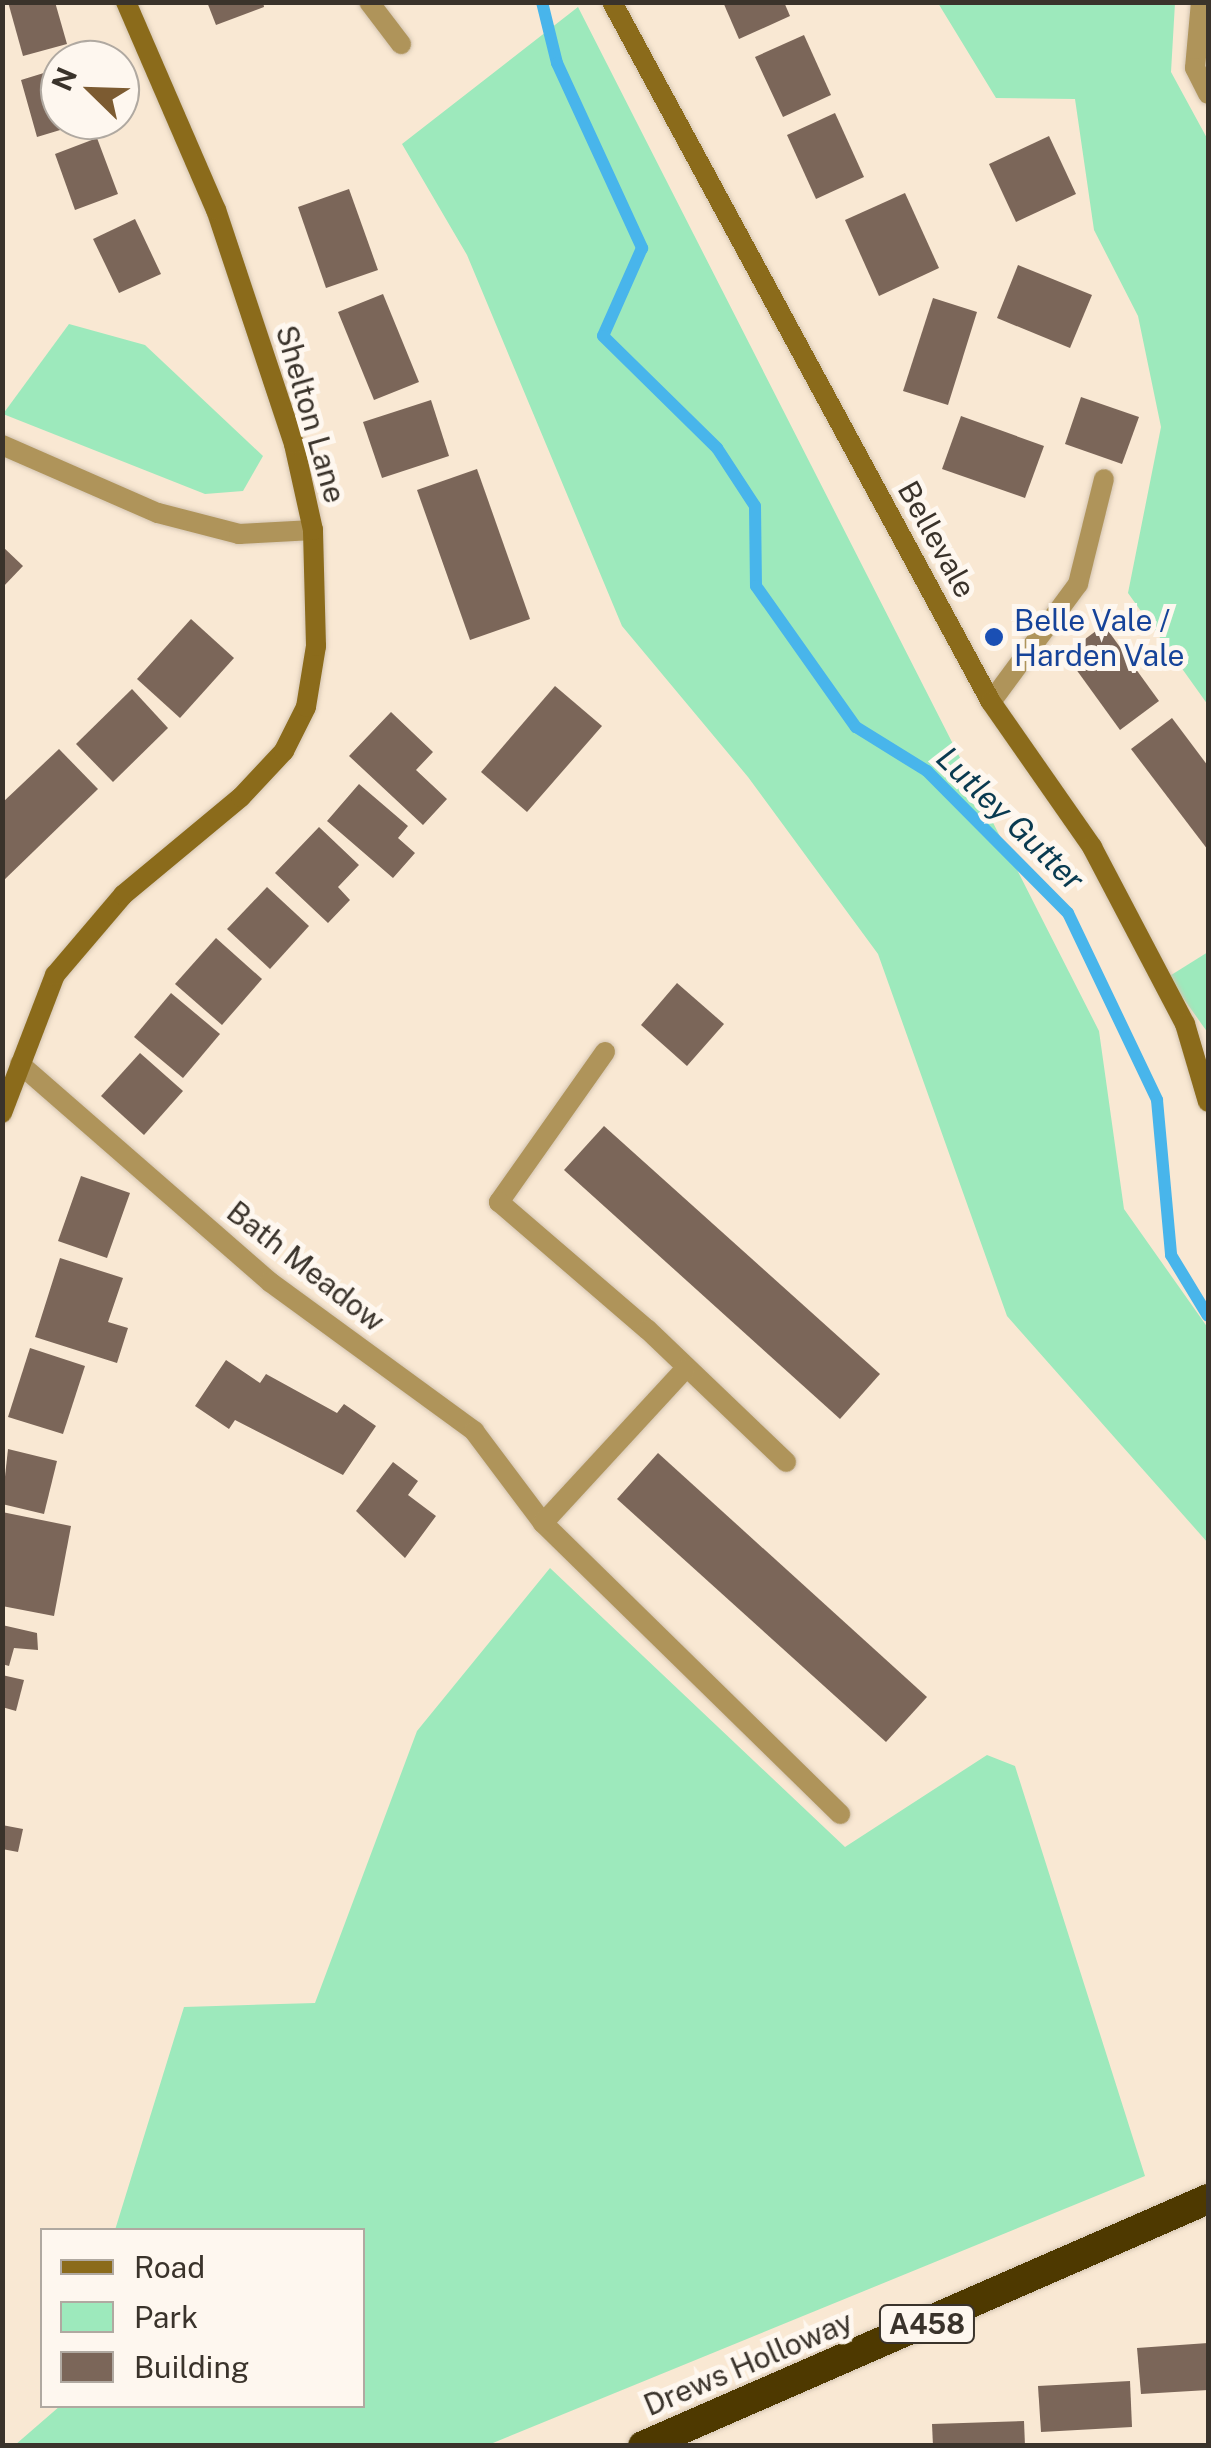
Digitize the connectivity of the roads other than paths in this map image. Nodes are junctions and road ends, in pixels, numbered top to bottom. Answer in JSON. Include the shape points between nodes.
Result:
{"nodes":[{"id":1,"x":126,"y":2,"type":"edge"},
{"id":2,"x":369,"y":2,"type":"edge"},
{"id":3,"x":612,"y":2,"type":"edge"},
{"id":4,"x":1201,"y":2,"type":"edge"},
{"id":5,"x":401,"y":44,"type":"dead end"},
{"id":6,"x":1208,"y":94,"type":"edge"},
{"id":7,"x":2,"y":445,"type":"edge"},
{"id":8,"x":1104,"y":479,"type":"dead end"},
{"id":9,"x":313,"y":530,"type":"junction"},
{"id":10,"x":992,"y":702,"type":"junction"},
{"id":11,"x":605,"y":1052,"type":"dead end"},
{"id":12,"x":20,"y":1064,"type":"junction"},
{"id":13,"x":1208,"y":1102,"type":"edge"},
{"id":14,"x":2,"y":1113,"type":"edge"},
{"id":15,"x":685,"y":1369,"type":"junction"},
{"id":16,"x":786,"y":1462,"type":"dead end"},
{"id":17,"x":543,"y":1523,"type":"junction"},
{"id":18,"x":840,"y":1814,"type":"dead end"},
{"id":19,"x":1208,"y":2198,"type":"edge"},
{"id":20,"x":643,"y":2446,"type":"edge"}],
"edges":[{"from":1,"to":9,"type":"street","name":"Shelton Lane","via":[[216,210],[294,444]]},
{"from":2,"to":5,"type":"street"},
{"from":3,"to":10,"type":"street","name":"Bellevale"},
{"from":4,"to":6,"type":"street","via":[[1195,68]]},
{"from":7,"to":9,"type":"street","via":[[158,512],[239,534]]},
{"from":8,"to":10,"type":"street","via":[[1078,584]]},
{"from":9,"to":12,"type":"street","name":"Shelton Lane","via":[[316,646],[306,707],[284,750],[241,797],[123,894],[79,940],[55,975]]},
{"from":10,"to":13,"type":"street","name":"Bellevale","via":[[1092,847],[1185,1024]]},
{"from":11,"to":15,"type":"street","via":[[499,1202]]},
{"from":12,"to":14,"type":"street","name":"Shelton Lane"},
{"from":12,"to":17,"type":"street","name":"Bath Meadow","via":[[270,1282],[474,1431]]},
{"from":15,"to":16,"type":"street"},
{"from":15,"to":17,"type":"street"},
{"from":17,"to":18,"type":"street","name":"Bath Meadow"},
{"from":19,"to":20,"type":"highway","name":"Drews Holloway","number":"A458"}]}
